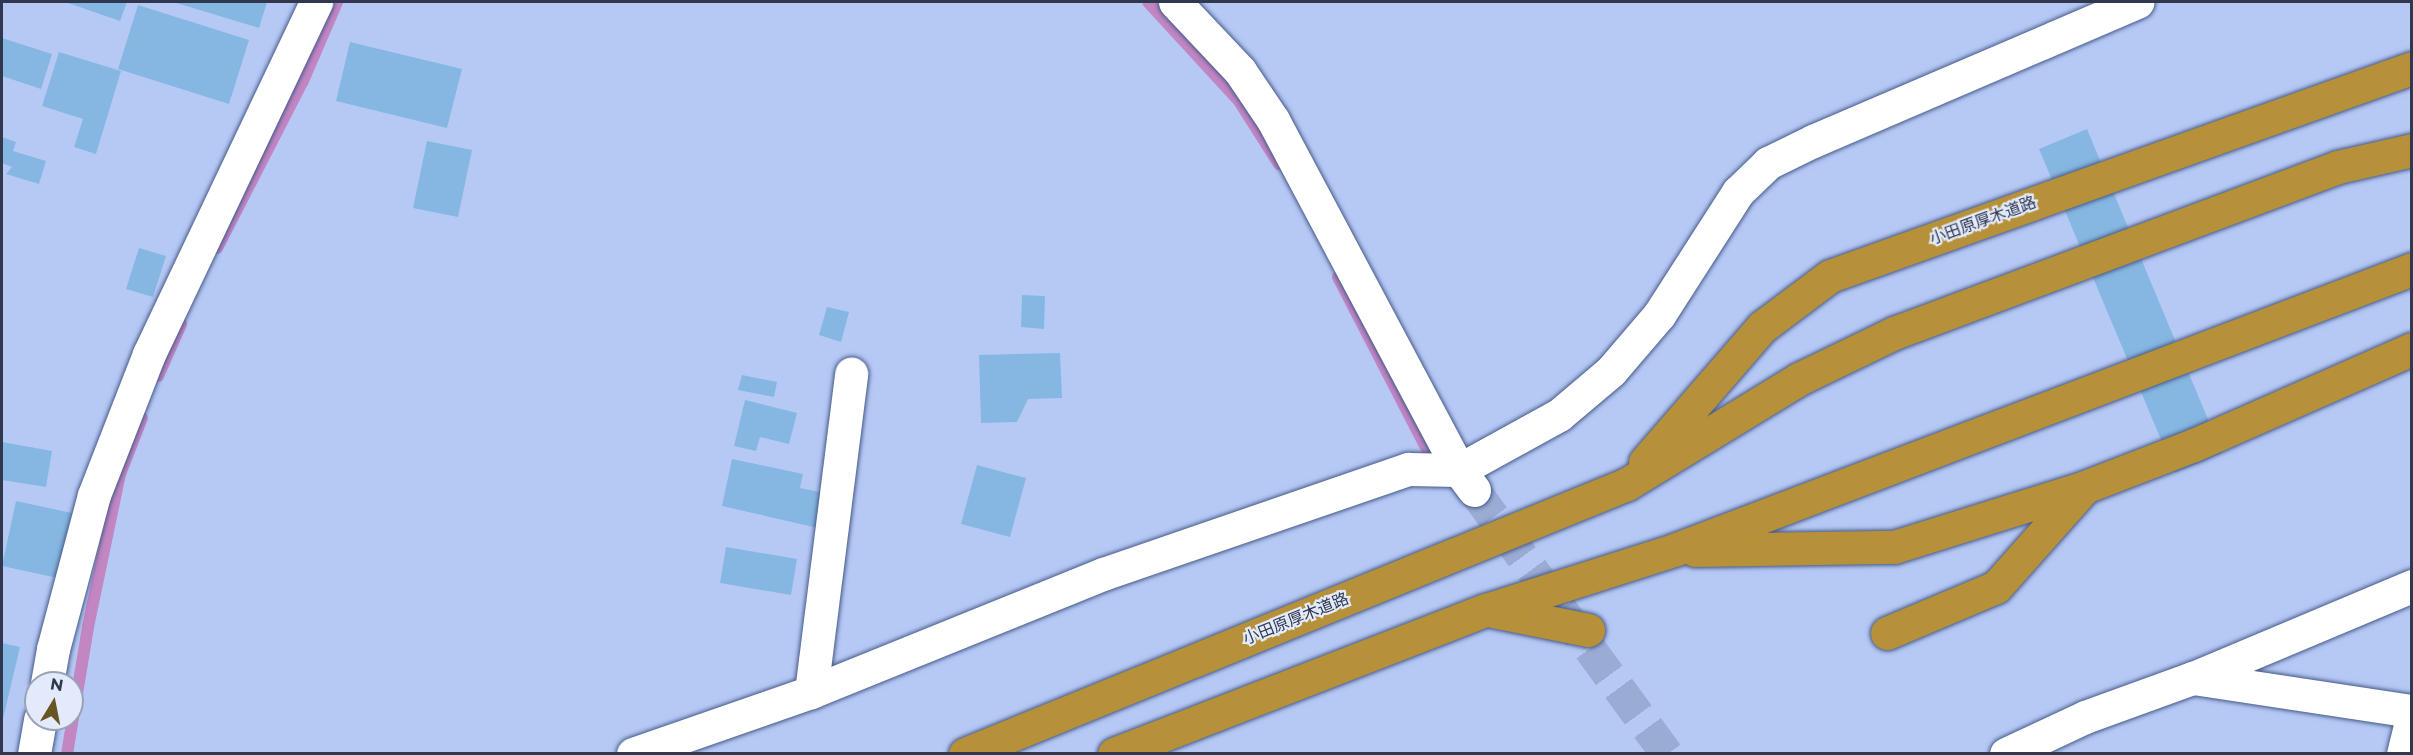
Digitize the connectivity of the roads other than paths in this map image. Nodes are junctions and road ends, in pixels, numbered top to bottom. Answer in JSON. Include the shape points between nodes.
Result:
{"nodes":[{"id":1,"x":316,"y":2,"type":"edge"},
{"id":2,"x":1175,"y":2,"type":"edge"},
{"id":3,"x":2138,"y":2,"type":"edge"},
{"id":4,"x":2412,"y":68,"type":"edge"},
{"id":5,"x":2412,"y":150,"type":"edge"},
{"id":6,"x":2412,"y":268,"type":"edge"},
{"id":7,"x":2412,"y":349,"type":"edge"},
{"id":8,"x":851,"y":374,"type":"dead end"},
{"id":9,"x":1467,"y":480,"type":"junction"},
{"id":10,"x":1627,"y":484,"type":"junction"},
{"id":11,"x":2085,"y":487,"type":"junction"},
{"id":12,"x":1674,"y":550,"type":"junction"},
{"id":13,"x":2412,"y":586,"type":"edge"},
{"id":14,"x":1486,"y":610,"type":"junction"},
{"id":15,"x":1588,"y":630,"type":"dead end"},
{"id":16,"x":1887,"y":633,"type":"dead end"},
{"id":17,"x":1360,"y":660,"type":"junction"},
{"id":18,"x":49,"y":671,"type":"edge"},
{"id":19,"x":2193,"y":678,"type":"junction"},
{"id":20,"x":811,"y":692,"type":"junction"},
{"id":21,"x":2412,"y":711,"type":"edge"},
{"id":22,"x":2412,"y":719,"type":"edge"},
{"id":23,"x":38,"y":731,"type":"edge"},
{"id":24,"x":34,"y":753,"type":"edge"},
{"id":25,"x":633,"y":753,"type":"edge"},
{"id":26,"x":965,"y":753,"type":"edge"},
{"id":27,"x":1114,"y":753,"type":"edge"},
{"id":28,"x":1148,"y":753,"type":"edge"},
{"id":29,"x":2006,"y":753,"type":"edge"},
{"id":30,"x":2403,"y":753,"type":"edge"}],
"edges":[{"from":1,"to":18,"type":"street","via":[[149,354],[94,495]]},
{"from":2,"to":9,"type":"street","via":[[1240,70],[1273,120]]},
{"from":3,"to":9,"type":"street","via":[[1768,163],[1738,192],[1659,315],[1611,371],[1560,415]]},
{"from":4,"to":10,"type":"highway","name":"小田原厚木道路","via":[[1830,276],[1762,327]]},
{"from":5,"to":10,"type":"highway","name":"小田原厚木道路","via":[[2338,167],[1894,333],[1799,379]]},
{"from":6,"to":12,"type":"highway"},
{"from":7,"to":11,"type":"highway","via":[[2194,445]]},
{"from":8,"to":20,"type":"street"},
{"from":9,"to":20,"type":"street","via":[[1408,469],[1103,574]]},
{"from":10,"to":26,"type":"highway","name":"小田原厚木道路"},
{"from":11,"to":12,"type":"highway","via":[[1894,548]]},
{"from":11,"to":16,"type":"highway","via":[[1996,587]]},
{"from":12,"to":14,"type":"highway"},
{"from":13,"to":19,"type":"street"},
{"from":14,"to":15,"type":"highway"},
{"from":14,"to":17,"type":"highway"},
{"from":17,"to":27,"type":"highway"},
{"from":17,"to":28,"type":"highway"},
{"from":19,"to":21,"type":"street"},
{"from":19,"to":29,"type":"street","via":[[2085,717]]},
{"from":20,"to":25,"type":"street"},
{"from":22,"to":30,"type":"street"},
{"from":23,"to":24,"type":"street"}]}
